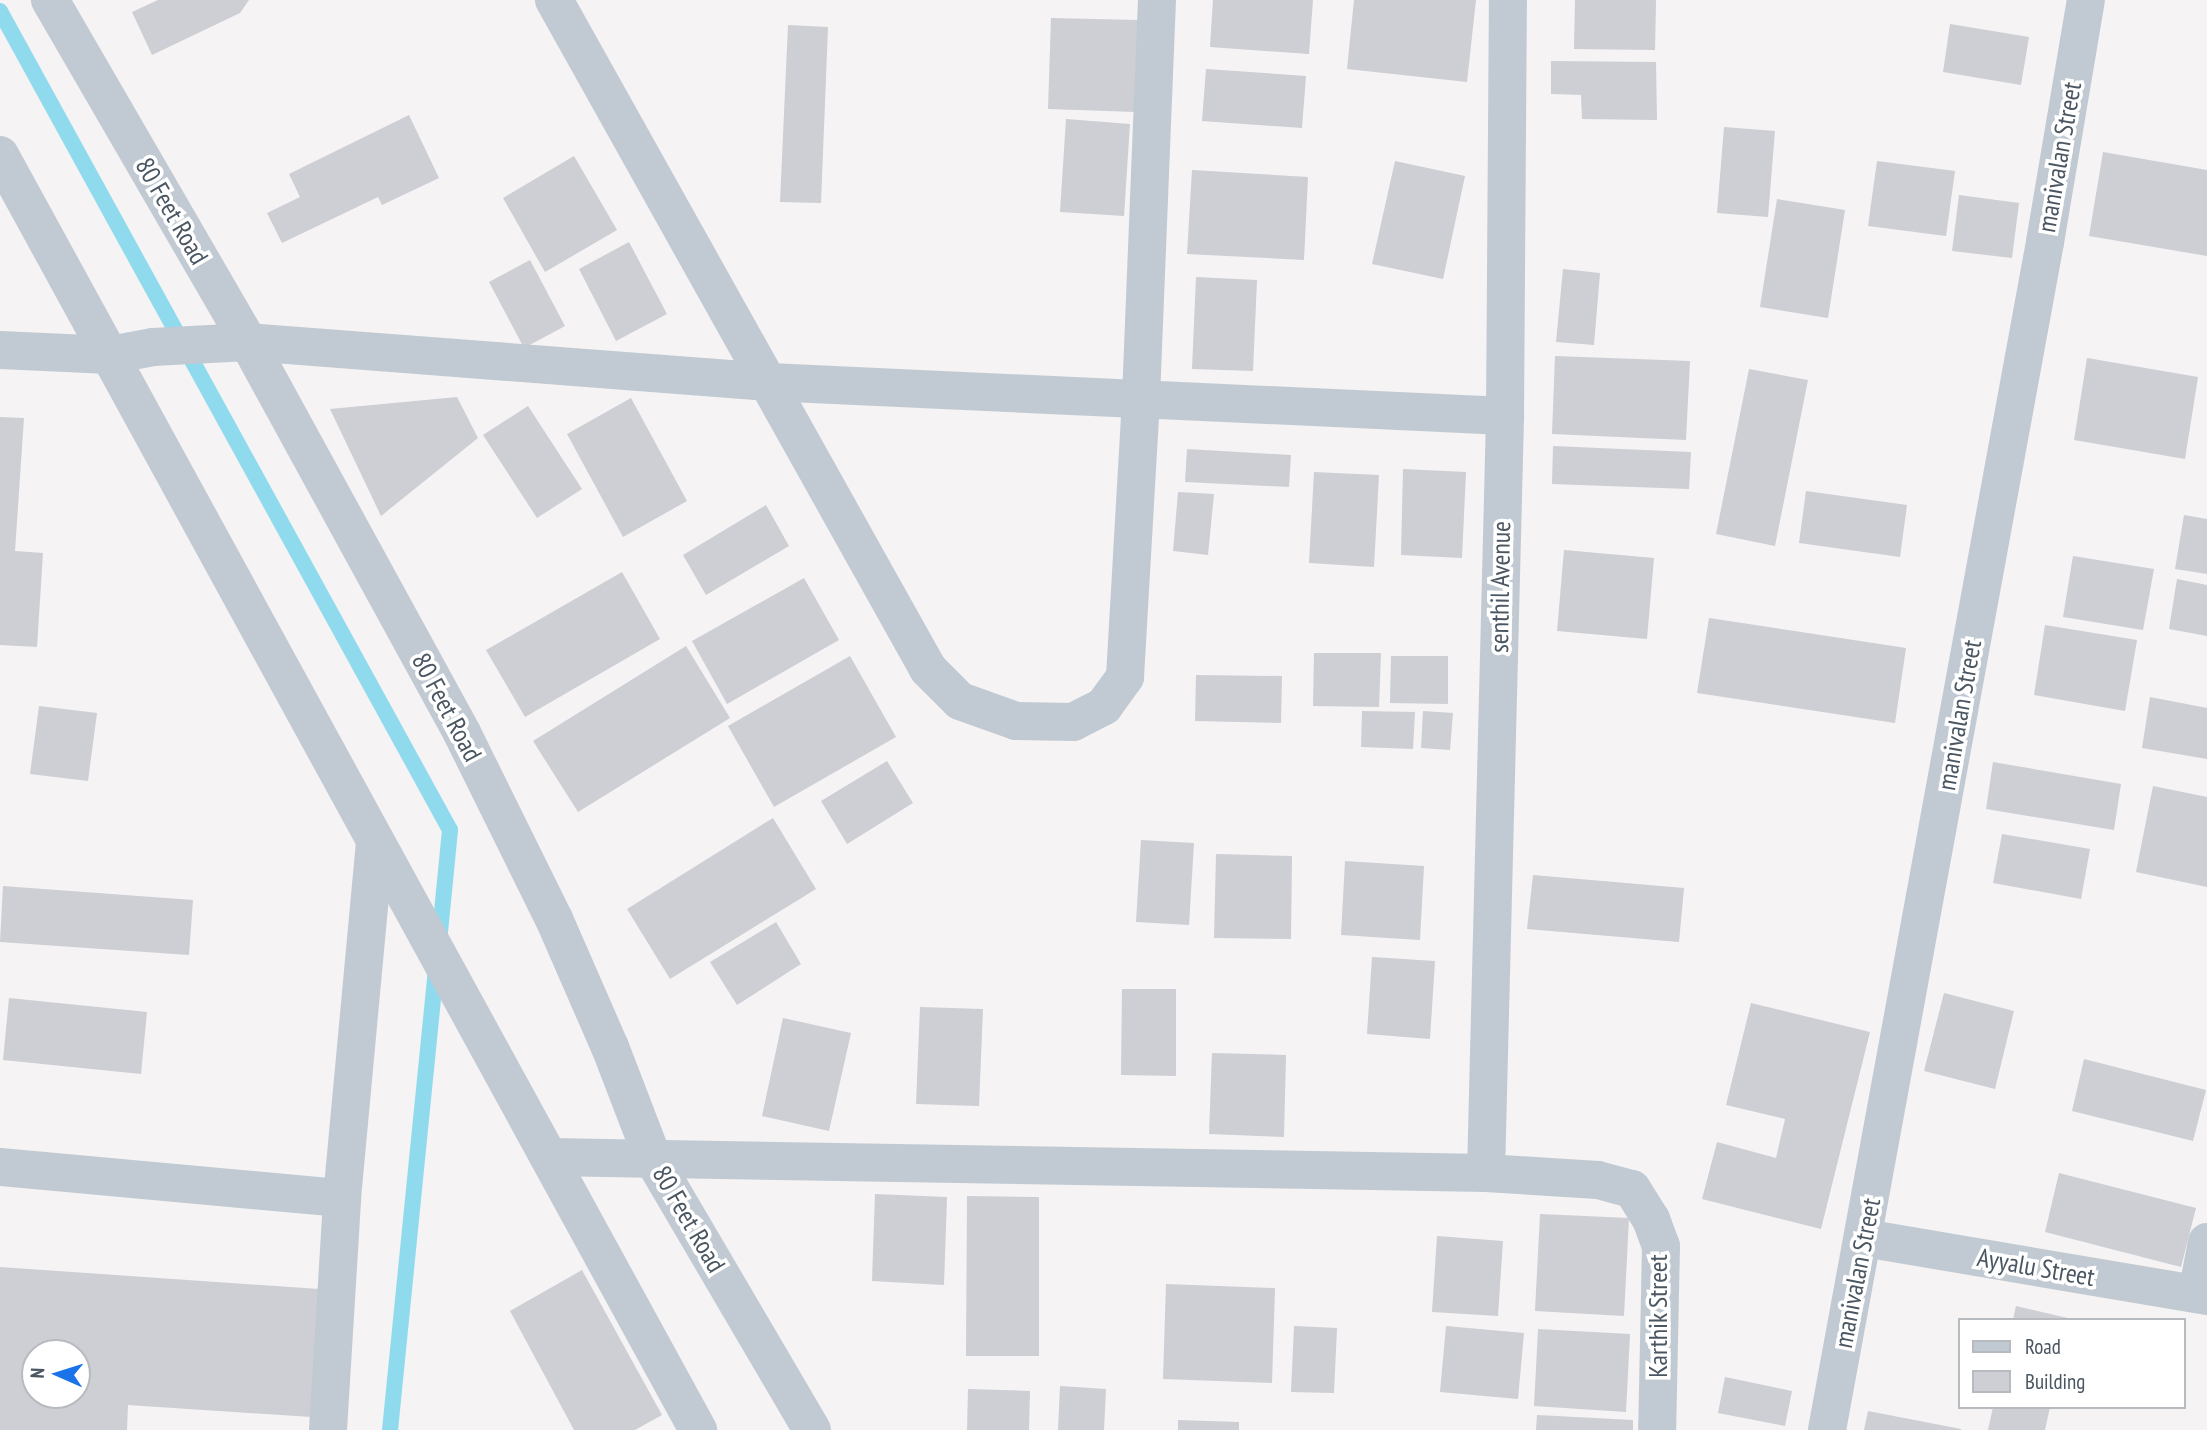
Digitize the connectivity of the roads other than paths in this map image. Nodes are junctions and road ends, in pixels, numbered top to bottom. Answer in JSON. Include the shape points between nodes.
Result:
{"nodes":[{"id":1,"x":50,"y":0,"type":"edge"},
{"id":2,"x":1157,"y":0,"type":"edge"},
{"id":3,"x":1508,"y":0,"type":"edge"},
{"id":4,"x":2086,"y":0,"type":"edge"},
{"id":5,"x":559,"y":1,"type":"edge"},
{"id":6,"x":0,"y":155,"type":"edge"},
{"id":7,"x":234,"y":342,"type":"junction"},
{"id":8,"x":0,"y":350,"type":"edge"},
{"id":9,"x":110,"y":355,"type":"junction"},
{"id":10,"x":769,"y":382,"type":"junction"},
{"id":11,"x":1141,"y":398,"type":"junction"},
{"id":12,"x":1505,"y":416,"type":"junction"},
{"id":13,"x":375,"y":842,"type":"junction"},
{"id":14,"x":549,"y":1157,"type":"junction"},
{"id":15,"x":653,"y":1159,"type":"junction"},
{"id":16,"x":0,"y":1167,"type":"edge"},
{"id":17,"x":1486,"y":1173,"type":"junction"},
{"id":18,"x":342,"y":1198,"type":"junction"},
{"id":19,"x":1864,"y":1238,"type":"junction"},
{"id":20,"x":2207,"y":1242,"type":"edge"},
{"id":21,"x":2202,"y":1295,"type":"edge"},
{"id":22,"x":328,"y":1430,"type":"edge"},
{"id":23,"x":698,"y":1430,"type":"edge"},
{"id":24,"x":812,"y":1430,"type":"edge"},
{"id":25,"x":1657,"y":1430,"type":"edge"},
{"id":26,"x":1827,"y":1430,"type":"edge"}],
"edges":[{"from":1,"to":7,"type":"street","name":"80 Feet Road"},
{"from":2,"to":11,"type":"street"},
{"from":3,"to":12,"type":"street","name":"senthil Avenue"},
{"from":4,"to":19,"type":"street","name":"manivalan Street"},
{"from":5,"to":10,"type":"street"},
{"from":6,"to":9,"type":"street"},
{"from":7,"to":9,"type":"street"},
{"from":7,"to":10,"type":"street"},
{"from":7,"to":15,"type":"street","name":"80 Feet Road","via":[[461,733],[554,919]]},
{"from":8,"to":9,"type":"street"},
{"from":9,"to":13,"type":"street"},
{"from":10,"to":11,"type":"street"},
{"from":10,"to":11,"type":"street","via":[[928,669],[960,701],[1016,721],[1073,722],[1104,706],[1125,677]]},
{"from":11,"to":12,"type":"street"},
{"from":12,"to":17,"type":"street","name":"senthil Avenue"},
{"from":13,"to":14,"type":"street"},
{"from":13,"to":18,"type":"street"},
{"from":14,"to":15,"type":"street"},
{"from":14,"to":23,"type":"street"},
{"from":15,"to":17,"type":"street"},
{"from":15,"to":24,"type":"street","name":"80 Feet Road"},
{"from":16,"to":18,"type":"street"},
{"from":17,"to":25,"type":"street","name":"Karthik Street","via":[[1598,1180],[1632,1189],[1661,1246]]},
{"from":18,"to":22,"type":"street"},
{"from":19,"to":21,"type":"street","name":"Ayyalu Street"},
{"from":19,"to":26,"type":"street","name":"manivalan Street"},
{"from":20,"to":21,"type":"street"}]}
